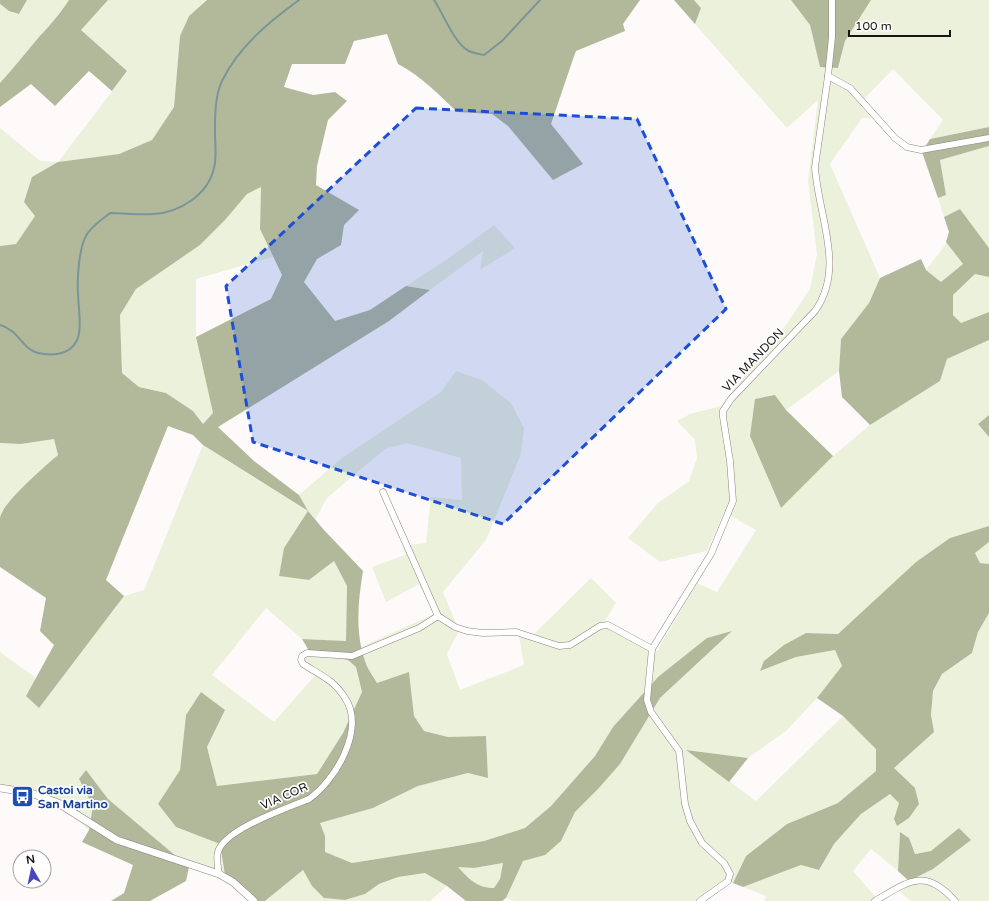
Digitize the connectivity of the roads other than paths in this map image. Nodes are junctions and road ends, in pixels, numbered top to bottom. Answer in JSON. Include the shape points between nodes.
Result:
{"nodes":[{"id":1,"x":832,"y":0,"type":"edge"},
{"id":2,"x":828,"y":76,"type":"junction"},
{"id":3,"x":989,"y":138,"type":"edge"},
{"id":4,"x":384,"y":492,"type":"dead end"},
{"id":5,"x":438,"y":616,"type":"junction"},
{"id":6,"x":652,"y":649,"type":"junction"},
{"id":7,"x":0,"y":788,"type":"edge"},
{"id":8,"x":218,"y":874,"type":"junction"},
{"id":9,"x":254,"y":901,"type":"edge"},
{"id":10,"x":700,"y":901,"type":"edge"},
{"id":11,"x":875,"y":901,"type":"edge"},
{"id":12,"x":955,"y":901,"type":"edge"}],
"edges":[{"from":1,"to":2,"type":"street","name":"VIA MANDON"},
{"from":2,"to":3,"type":"street","via":[[850,88],[895,138],[907,147],[921,150]]},
{"from":2,"to":6,"type":"street","name":"VIA MANDON","via":[[815,167],[829,252],[828,283],[821,302],[814,311],[723,410],[733,501],[711,554]]},
{"from":4,"to":5,"type":"street"},
{"from":5,"to":6,"type":"street","via":[[467,631],[516,632],[559,646],[570,645],[600,626],[608,625]]},
{"from":5,"to":8,"type":"street","name":"VIA COR","via":[[419,628],[352,656],[302,656],[303,664],[330,680],[350,708],[351,727],[344,756],[316,794],[252,822],[225,842],[217,853]]},
{"from":6,"to":10,"type":"street","name":"VIA MANDON","via":[[648,676],[648,706],[679,751],[685,804],[690,821],[702,842],[724,863],[730,874],[728,881]]},
{"from":7,"to":8,"type":"street","via":[[31,793],[58,803],[117,840]]},
{"from":8,"to":9,"type":"street","via":[[233,882]]},
{"from":11,"to":12,"type":"street","via":[[892,891],[923,880],[932,881]]}]}
